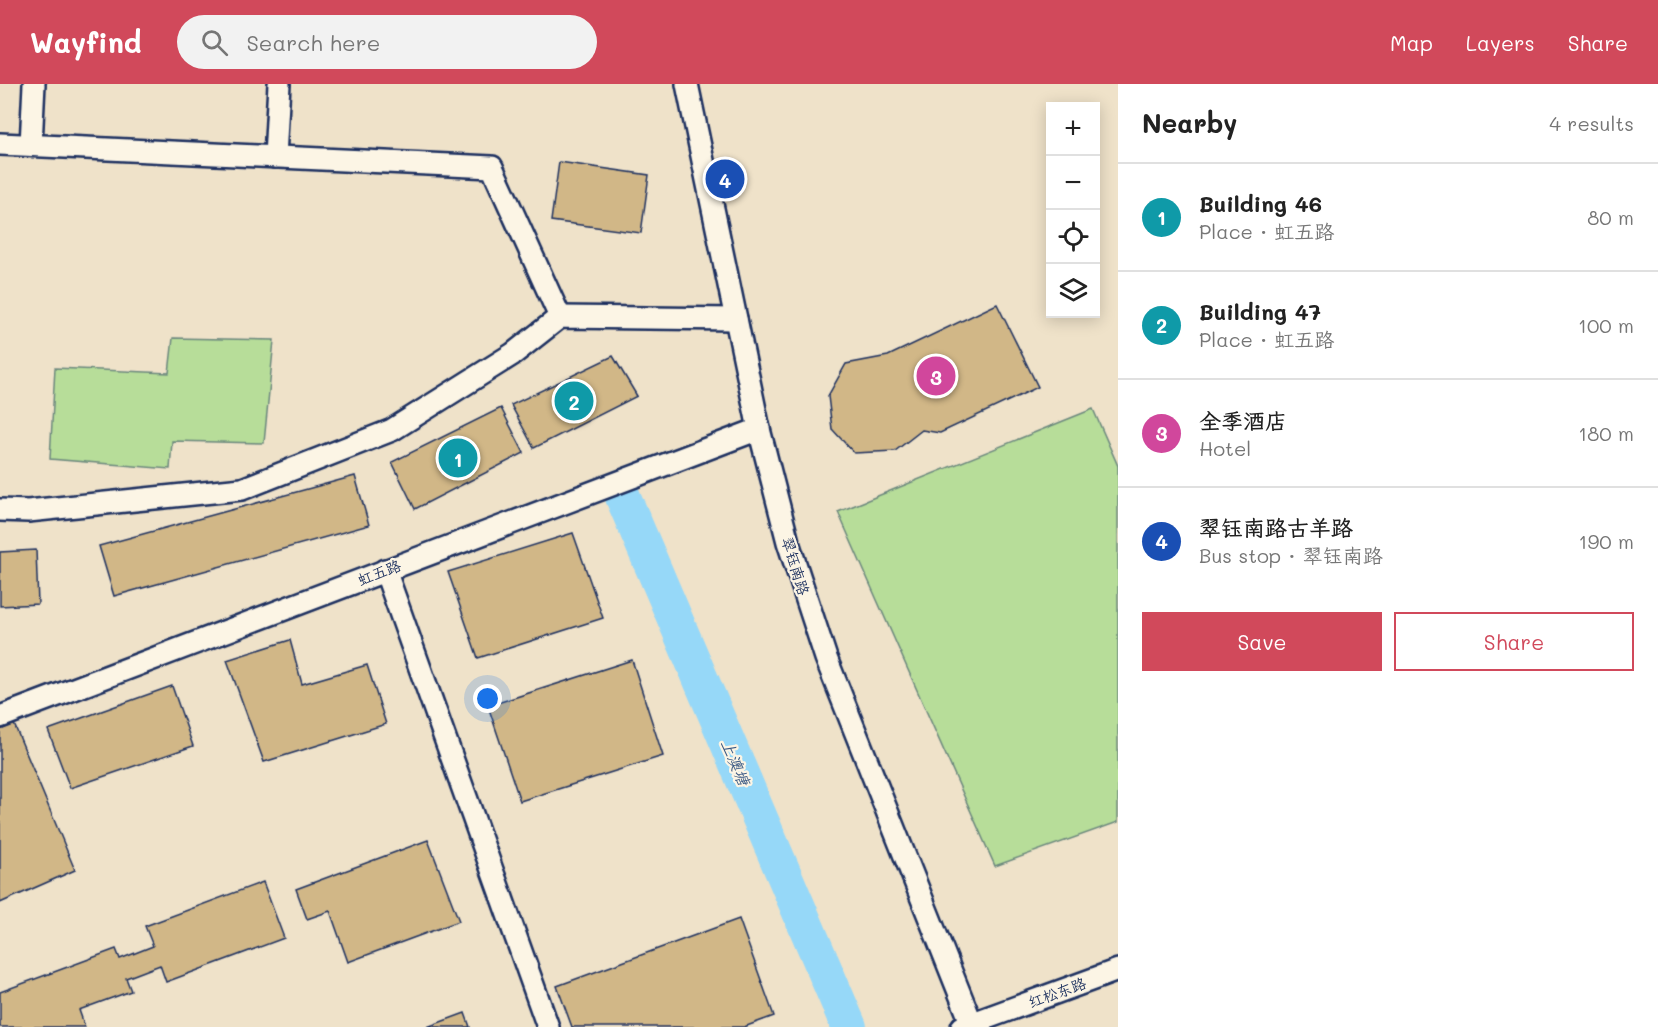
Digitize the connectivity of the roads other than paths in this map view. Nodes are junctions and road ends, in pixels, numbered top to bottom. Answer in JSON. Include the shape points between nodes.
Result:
{"nodes":[{"id":1,"x":34,"y":84,"type":"edge"},
{"id":2,"x":279,"y":84,"type":"edge"},
{"id":3,"x":687,"y":84,"type":"edge"},
{"id":4,"x":0,"y":144,"type":"edge"},
{"id":5,"x":31,"y":145,"type":"junction"},
{"id":6,"x":275,"y":157,"type":"junction"},
{"id":7,"x":560,"y":317,"type":"junction"},
{"id":8,"x":736,"y":319,"type":"junction"},
{"id":9,"x":759,"y":429,"type":"junction"},
{"id":10,"x":0,"y":510,"type":"edge"},
{"id":11,"x":385,"y":570,"type":"junction"},
{"id":12,"x":0,"y":717,"type":"edge"},
{"id":13,"x":1116,"y":977,"type":"edge"},
{"id":14,"x":969,"y":1026,"type":"edge"},
{"id":15,"x":548,"y":1027,"type":"edge"}],
"edges":[{"from":1,"to":5,"type":"street"},
{"from":2,"to":6,"type":"street"},
{"from":3,"to":8,"type":"street","name":"翠钰南路"},
{"from":4,"to":5,"type":"street"},
{"from":5,"to":6,"type":"street"},
{"from":6,"to":7,"type":"street","via":[[492,167]]},
{"from":7,"to":8,"type":"street"},
{"from":7,"to":10,"type":"street","via":[[513,354],[392,430],[242,489],[28,511]]},
{"from":8,"to":9,"type":"street","name":"翠钰南路"},
{"from":9,"to":11,"type":"street","name":"虹五路"},
{"from":9,"to":14,"type":"street","name":"翠钰南路","via":[[788,542],[826,658]]},
{"from":11,"to":12,"type":"street","name":"虹五路"},
{"from":11,"to":15,"type":"street"},
{"from":13,"to":14,"type":"street","name":"红松东路"}]}
